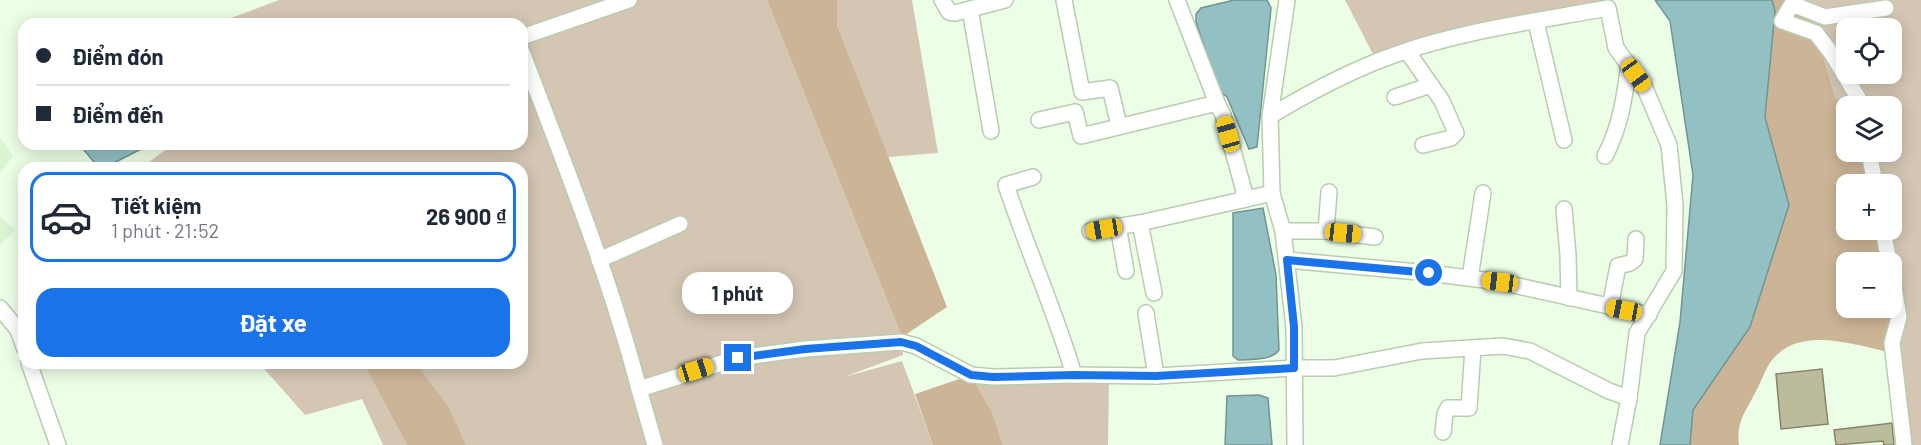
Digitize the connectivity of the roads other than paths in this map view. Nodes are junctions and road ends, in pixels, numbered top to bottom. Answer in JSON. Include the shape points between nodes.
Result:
{"nodes":[{"id":1,"x":629,"y":0,"type":"edge"},
{"id":2,"x":942,"y":0,"type":"edge"},
{"id":3,"x":1005,"y":0,"type":"edge"},
{"id":4,"x":1064,"y":0,"type":"edge"},
{"id":5,"x":1177,"y":0,"type":"edge"},
{"id":6,"x":1287,"y":0,"type":"edge"},
{"id":7,"x":1886,"y":8,"type":"dead end"},
{"id":8,"x":970,"y":9,"type":"junction"},
{"id":9,"x":1536,"y":22,"type":"junction"},
{"id":10,"x":528,"y":35,"type":"edge"},
{"id":11,"x":1407,"y":51,"type":"junction"},
{"id":12,"x":1629,"y":65,"type":"junction"},
{"id":13,"x":528,"y":68,"type":"edge"},
{"id":14,"x":1431,"y":85,"type":"junction"},
{"id":15,"x":1857,"y":96,"type":"edge"},
{"id":16,"x":1395,"y":97,"type":"dead end"},
{"id":17,"x":1217,"y":103,"type":"junction"},
{"id":18,"x":1270,"y":116,"type":"junction"},
{"id":19,"x":1039,"y":120,"type":"dead end"},
{"id":20,"x":1119,"y":125,"type":"junction"},
{"id":21,"x":991,"y":131,"type":"dead end"},
{"id":22,"x":1564,"y":140,"type":"dead end"},
{"id":23,"x":1423,"y":145,"type":"dead end"},
{"id":24,"x":1605,"y":156,"type":"dead end"},
{"id":25,"x":1033,"y":177,"type":"dead end"},
{"id":26,"x":1329,"y":192,"type":"dead end"},
{"id":27,"x":1272,"y":193,"type":"junction"},
{"id":28,"x":1483,"y":193,"type":"dead end"},
{"id":29,"x":1242,"y":200,"type":"junction"},
{"id":30,"x":1564,"y":209,"type":"dead end"},
{"id":31,"x":1140,"y":223,"type":"junction"},
{"id":32,"x":680,"y":224,"type":"dead end"},
{"id":33,"x":1118,"y":226,"type":"junction"},
{"id":34,"x":1090,"y":231,"type":"dead end"},
{"id":35,"x":1283,"y":231,"type":"junction"},
{"id":36,"x":1326,"y":231,"type":"junction"},
{"id":37,"x":1376,"y":237,"type":"dead end"},
{"id":38,"x":1636,"y":238,"type":"dead end"},
{"id":39,"x":599,"y":260,"type":"junction"},
{"id":40,"x":1287,"y":260,"type":"junction"},
{"id":41,"x":1126,"y":272,"type":"dead end"},
{"id":42,"x":1470,"y":278,"type":"junction"},
{"id":43,"x":1154,"y":293,"type":"dead end"},
{"id":44,"x":1569,"y":298,"type":"junction"},
{"id":45,"x":1610,"y":307,"type":"junction"},
{"id":46,"x":0,"y":308,"type":"edge"},
{"id":47,"x":1146,"y":313,"type":"dead end"},
{"id":48,"x":1649,"y":315,"type":"junction"},
{"id":49,"x":1898,"y":318,"type":"edge"},
{"id":50,"x":18,"y":330,"type":"edge"},
{"id":51,"x":1473,"y":348,"type":"junction"},
{"id":52,"x":1294,"y":368,"type":"junction"},
{"id":53,"x":31,"y":369,"type":"edge"},
{"id":54,"x":1074,"y":375,"type":"junction"},
{"id":55,"x":1156,"y":376,"type":"junction"},
{"id":56,"x":639,"y":389,"type":"junction"},
{"id":57,"x":1629,"y":398,"type":"junction"},
{"id":58,"x":1443,"y":432,"type":"dead end"},
{"id":59,"x":58,"y":445,"type":"edge"},
{"id":60,"x":655,"y":445,"type":"edge"},
{"id":61,"x":1295,"y":445,"type":"edge"},
{"id":62,"x":1620,"y":445,"type":"edge"},
{"id":63,"x":1904,"y":445,"type":"edge"}],
"edges":[{"from":1,"to":10,"type":"street"},
{"from":2,"to":8,"type":"street","via":[[949,12]]},
{"from":3,"to":8,"type":"street"},
{"from":4,"to":20,"type":"street","via":[[1083,92],[1110,88]]},
{"from":5,"to":17,"type":"street"},
{"from":6,"to":18,"type":"street"},
{"from":7,"to":15,"type":"street","via":[[1825,17],[1792,4],[1782,21],[1816,33]]},
{"from":8,"to":21,"type":"street"},
{"from":9,"to":11,"type":"street","via":[[1453,37]]},
{"from":9,"to":12,"type":"street","via":[[1608,8],[1616,48]]},
{"from":9,"to":22,"type":"street"},
{"from":11,"to":14,"type":"street"},
{"from":11,"to":18,"type":"street","via":[[1314,90]]},
{"from":12,"to":24,"type":"street","via":[[1623,109]]},
{"from":12,"to":48,"type":"street","via":[[1644,86],[1669,145],[1675,206],[1674,271]]},
{"from":13,"to":39,"type":"street"},
{"from":14,"to":16,"type":"street"},
{"from":14,"to":23,"type":"street","via":[[1456,133]]},
{"from":17,"to":20,"type":"street"},
{"from":17,"to":29,"type":"street","via":[[1244,191]]},
{"from":18,"to":27,"type":"street"},
{"from":19,"to":20,"type":"street","via":[[1075,112],[1081,136]]},
{"from":25,"to":54,"type":"street","via":[[1006,185]]},
{"from":26,"to":36,"type":"street"},
{"from":27,"to":29,"type":"street"},
{"from":27,"to":35,"type":"street"},
{"from":28,"to":42,"type":"street"},
{"from":29,"to":31,"type":"street"},
{"from":30,"to":44,"type":"street"},
{"from":31,"to":33,"type":"street"},
{"from":31,"to":43,"type":"street"},
{"from":32,"to":39,"type":"street"},
{"from":33,"to":34,"type":"street"},
{"from":33,"to":41,"type":"street"},
{"from":35,"to":36,"type":"street"},
{"from":35,"to":40,"type":"street"},
{"from":36,"to":37,"type":"street"},
{"from":38,"to":45,"type":"street","via":[[1635,259],[1618,266]]},
{"from":39,"to":56,"type":"street"},
{"from":40,"to":42,"type":"street"},
{"from":40,"to":52,"type":"street"},
{"from":42,"to":44,"type":"street"},
{"from":44,"to":45,"type":"street"},
{"from":45,"to":48,"type":"street"},
{"from":46,"to":50,"type":"street"},
{"from":47,"to":55,"type":"street"},
{"from":48,"to":57,"type":"street","via":[[1637,333]]},
{"from":49,"to":63,"type":"street","via":[[1892,343]]},
{"from":51,"to":52,"type":"street","via":[[1422,351],[1334,368]]},
{"from":51,"to":57,"type":"street","via":[[1503,346],[1530,351],[1609,392]]},
{"from":51,"to":58,"type":"street","via":[[1469,408],[1448,408]]},
{"from":52,"to":55,"type":"street"},
{"from":52,"to":61,"type":"street"},
{"from":53,"to":59,"type":"street"},
{"from":54,"to":55,"type":"street"},
{"from":54,"to":56,"type":"street","via":[[971,375],[901,342],[738,358]]},
{"from":56,"to":60,"type":"street"},
{"from":57,"to":62,"type":"street"}]}
